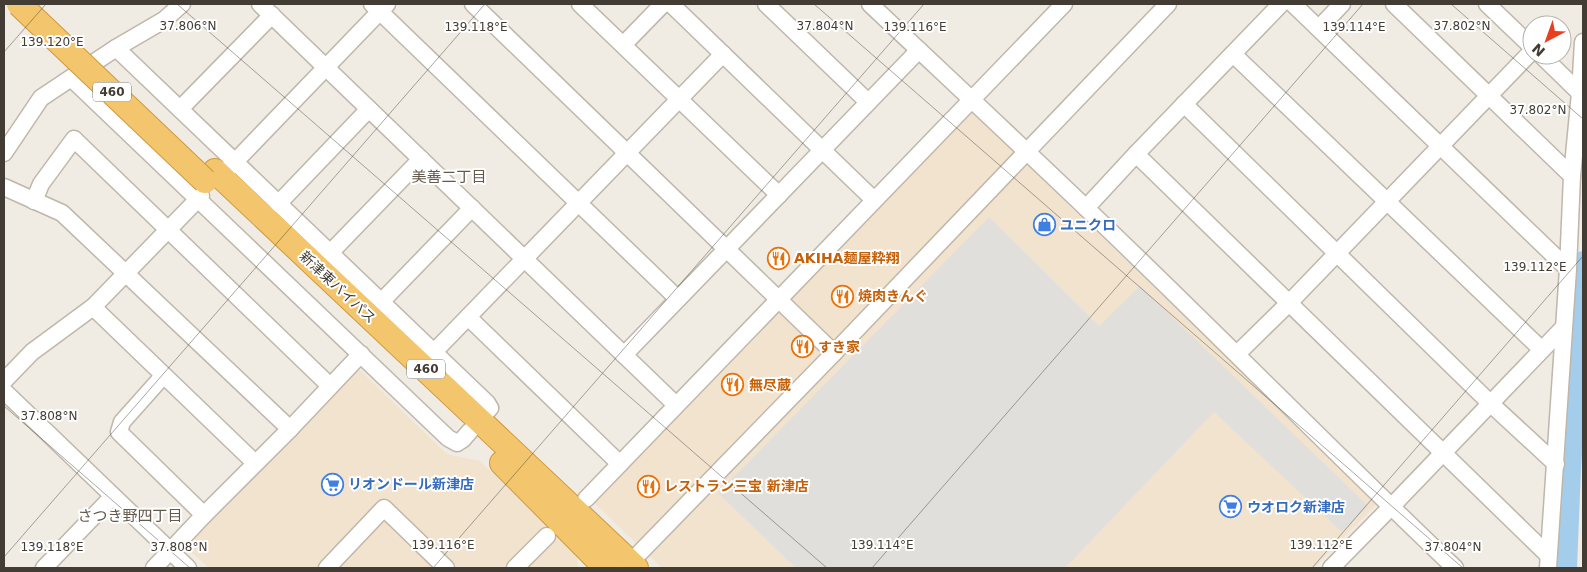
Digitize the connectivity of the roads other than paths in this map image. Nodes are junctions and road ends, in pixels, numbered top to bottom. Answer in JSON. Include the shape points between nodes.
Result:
{"nodes":[{"id":1,"x":20,"y":4,"type":"edge"},
{"id":2,"x":41,"y":4,"type":"edge"},
{"id":3,"x":182,"y":4,"type":"edge"},
{"id":4,"x":580,"y":4,"type":"edge"},
{"id":5,"x":671,"y":4,"type":"edge"},
{"id":6,"x":766,"y":4,"type":"edge"},
{"id":7,"x":870,"y":4,"type":"edge"},
{"id":8,"x":1064,"y":4,"type":"edge"},
{"id":9,"x":1168,"y":4,"type":"edge"},
{"id":10,"x":1281,"y":4,"type":"edge"},
{"id":11,"x":1293,"y":4,"type":"edge"},
{"id":12,"x":1342,"y":4,"type":"edge"},
{"id":13,"x":1394,"y":4,"type":"edge"},
{"id":14,"x":1487,"y":4,"type":"edge"},
{"id":15,"x":380,"y":6,"type":"edge"},
{"id":16,"x":480,"y":6,"type":"edge"},
{"id":17,"x":266,"y":9,"type":"edge"},
{"id":18,"x":1318,"y":28,"type":"junction"},
{"id":19,"x":1522,"y":37,"type":"edge"},
{"id":20,"x":1583,"y":42,"type":"edge"},
{"id":21,"x":623,"y":45,"type":"junction"},
{"id":22,"x":116,"y":48,"type":"junction"},
{"id":23,"x":919,"y":50,"type":"junction"},
{"id":24,"x":723,"y":54,"type":"junction"},
{"id":25,"x":1232,"y":54,"type":"junction"},
{"id":26,"x":1522,"y":61,"type":"edge"},
{"id":27,"x":1551,"y":65,"type":"edge"},
{"id":28,"x":326,"y":67,"type":"junction"},
{"id":29,"x":71,"y":78,"type":"junction"},
{"id":30,"x":1580,"y":93,"type":"junction"},
{"id":31,"x":1489,"y":96,"type":"junction"},
{"id":32,"x":971,"y":98,"type":"junction"},
{"id":33,"x":679,"y":99,"type":"junction"},
{"id":34,"x":868,"y":102,"type":"junction"},
{"id":35,"x":1184,"y":104,"type":"junction"},
{"id":36,"x":180,"y":109,"type":"junction"},
{"id":37,"x":369,"y":109,"type":"junction"},
{"id":38,"x":1441,"y":146,"type":"junction"},
{"id":39,"x":822,"y":150,"type":"junction"},
{"id":40,"x":1026,"y":151,"type":"junction"},
{"id":41,"x":4,"y":153,"type":"edge"},
{"id":42,"x":627,"y":153,"type":"junction"},
{"id":43,"x":1136,"y":154,"type":"junction"},
{"id":44,"x":421,"y":159,"type":"junction"},
{"id":45,"x":1572,"y":176,"type":"junction"},
{"id":46,"x":214,"y":180,"type":"junction"},
{"id":47,"x":4,"y":187,"type":"edge"},
{"id":48,"x":779,"y":196,"type":"junction"},
{"id":49,"x":874,"y":200,"type":"junction"},
{"id":50,"x":34,"y":201,"type":"junction"},
{"id":51,"x":1386,"y":202,"type":"junction"},
{"id":52,"x":578,"y":203,"type":"junction"},
{"id":53,"x":278,"y":204,"type":"junction"},
{"id":54,"x":472,"y":208,"type":"junction"},
{"id":55,"x":1086,"y":208,"type":"junction"},
{"id":56,"x":168,"y":230,"type":"junction"},
{"id":57,"x":727,"y":249,"type":"junction"},
{"id":58,"x":1338,"y":252,"type":"junction"},
{"id":59,"x":330,"y":253,"type":"junction"},
{"id":60,"x":524,"y":259,"type":"junction"},
{"id":61,"x":1568,"y":269,"type":"junction"},
{"id":62,"x":125,"y":273,"type":"junction"},
{"id":63,"x":678,"y":299,"type":"junction"},
{"id":64,"x":779,"y":299,"type":"junction"},
{"id":65,"x":381,"y":302,"type":"junction"},
{"id":66,"x":1290,"y":302,"type":"junction"},
{"id":67,"x":93,"y":307,"type":"junction"},
{"id":68,"x":468,"y":317,"type":"junction"},
{"id":69,"x":1564,"y":327,"type":"junction"},
{"id":70,"x":1541,"y":349,"type":"junction"},
{"id":71,"x":433,"y":353,"type":"junction"},
{"id":72,"x":834,"y":353,"type":"junction"},
{"id":73,"x":361,"y":354,"type":"junction"},
{"id":74,"x":1237,"y":354,"type":"junction"},
{"id":75,"x":624,"y":355,"type":"junction"},
{"id":76,"x":163,"y":376,"type":"junction"},
{"id":77,"x":4,"y":381,"type":"edge"},
{"id":78,"x":330,"y":386,"type":"junction"},
{"id":79,"x":4,"y":391,"type":"edge"},
{"id":80,"x":1490,"y":403,"type":"junction"},
{"id":81,"x":676,"y":405,"type":"junction"},
{"id":82,"x":475,"y":426,"type":"junction"},
{"id":83,"x":290,"y":429,"type":"junction"},
{"id":84,"x":1443,"y":452,"type":"junction"},
{"id":85,"x":255,"y":463,"type":"junction"},
{"id":86,"x":620,"y":464,"type":"junction"},
{"id":87,"x":1556,"y":464,"type":"junction"},
{"id":88,"x":113,"y":496,"type":"junction"},
{"id":89,"x":586,"y":499,"type":"dead end"},
{"id":90,"x":1391,"y":507,"type":"junction"},
{"id":91,"x":204,"y":515,"type":"junction"},
{"id":92,"x":547,"y":536,"type":"dead end"},
{"id":93,"x":170,"y":550,"type":"junction"},
{"id":94,"x":1548,"y":562,"type":"edge"},
{"id":95,"x":335,"y":565,"type":"edge"},
{"id":96,"x":630,"y":566,"type":"edge"},
{"id":97,"x":44,"y":568,"type":"edge"},
{"id":98,"x":154,"y":568,"type":"edge"},
{"id":99,"x":188,"y":568,"type":"edge"},
{"id":100,"x":446,"y":568,"type":"edge"},
{"id":101,"x":515,"y":568,"type":"edge"},
{"id":102,"x":606,"y":568,"type":"edge"},
{"id":103,"x":1331,"y":568,"type":"edge"},
{"id":104,"x":1455,"y":568,"type":"edge"}],
"edges":[{"from":1,"to":46,"type":"highway","name":"新津東バイパス","number":"460","bridge":true},
{"from":2,"to":46,"type":"highway","name":"新津東バイパス","number":"460"},
{"from":3,"to":22,"type":"street","via":[[164,20]]},
{"from":4,"to":21,"type":"street"},
{"from":5,"to":21,"type":"street"},
{"from":5,"to":24,"type":"street"},
{"from":6,"to":34,"type":"street"},
{"from":7,"to":23,"type":"street"},
{"from":8,"to":32,"type":"street"},
{"from":9,"to":40,"type":"street"},
{"from":10,"to":25,"type":"street"},
{"from":11,"to":18,"type":"street"},
{"from":12,"to":18,"type":"street"},
{"from":13,"to":31,"type":"street"},
{"from":14,"to":19,"type":"street"},
{"from":15,"to":28,"type":"street"},
{"from":15,"to":52,"type":"street"},
{"from":16,"to":42,"type":"street"},
{"from":17,"to":28,"type":"street"},
{"from":17,"to":36,"type":"street"},
{"from":18,"to":38,"type":"street"},
{"from":20,"to":30,"type":"street"},
{"from":21,"to":33,"type":"street"},
{"from":22,"to":29,"type":"street"},
{"from":22,"to":36,"type":"street"},
{"from":23,"to":32,"type":"street"},
{"from":23,"to":34,"type":"street"},
{"from":24,"to":33,"type":"street"},
{"from":24,"to":39,"type":"street"},
{"from":25,"to":35,"type":"street"},
{"from":25,"to":51,"type":"street"},
{"from":26,"to":31,"type":"street"},
{"from":27,"to":30,"type":"street"},
{"from":28,"to":37,"type":"street"},
{"from":28,"to":46,"type":"street"},
{"from":29,"to":41,"type":"street","via":[[41,98]]},
{"from":29,"to":46,"type":"street"},
{"from":30,"to":45,"type":"street"},
{"from":31,"to":38,"type":"street"},
{"from":31,"to":45,"type":"street"},
{"from":32,"to":40,"type":"street"},
{"from":32,"to":49,"type":"street"},
{"from":33,"to":42,"type":"street"},
{"from":33,"to":48,"type":"street"},
{"from":34,"to":39,"type":"street"},
{"from":35,"to":43,"type":"street"},
{"from":35,"to":58,"type":"street"},
{"from":36,"to":46,"type":"street"},
{"from":37,"to":44,"type":"street"},
{"from":37,"to":53,"type":"street"},
{"from":38,"to":51,"type":"street"},
{"from":38,"to":61,"type":"street"},
{"from":39,"to":48,"type":"street"},
{"from":39,"to":49,"type":"street"},
{"from":40,"to":55,"type":"street"},
{"from":40,"to":72,"type":"street"},
{"from":42,"to":52,"type":"street"},
{"from":42,"to":57,"type":"street"},
{"from":43,"to":55,"type":"street"},
{"from":43,"to":66,"type":"street"},
{"from":44,"to":54,"type":"street"},
{"from":44,"to":59,"type":"street"},
{"from":45,"to":61,"type":"street"},
{"from":46,"to":53,"type":"street"},
{"from":46,"to":56,"type":"street"},
{"from":46,"to":73,"type":"street"},
{"from":46,"to":82,"type":"highway","name":"新津東バイパス","number":"460"},
{"from":47,"to":50,"type":"street"},
{"from":48,"to":57,"type":"street"},
{"from":49,"to":64,"type":"street"},
{"from":50,"to":56,"type":"street","via":[[40,184],[74,139]]},
{"from":50,"to":62,"type":"street","via":[[62,213]]},
{"from":51,"to":58,"type":"street"},
{"from":51,"to":70,"type":"street"},
{"from":52,"to":60,"type":"street"},
{"from":52,"to":63,"type":"street"},
{"from":53,"to":59,"type":"street"},
{"from":54,"to":60,"type":"street"},
{"from":54,"to":65,"type":"street"},
{"from":55,"to":74,"type":"street"},
{"from":56,"to":62,"type":"street"},
{"from":56,"to":78,"type":"street"},
{"from":57,"to":63,"type":"street"},
{"from":57,"to":64,"type":"street"},
{"from":58,"to":66,"type":"street"},
{"from":58,"to":80,"type":"street"},
{"from":59,"to":65,"type":"street"},
{"from":60,"to":68,"type":"street"},
{"from":60,"to":75,"type":"street"},
{"from":61,"to":69,"type":"street"},
{"from":62,"to":67,"type":"street"},
{"from":62,"to":83,"type":"street"},
{"from":63,"to":75,"type":"street"},
{"from":64,"to":72,"type":"street"},
{"from":64,"to":81,"type":"street"},
{"from":65,"to":71,"type":"street"},
{"from":66,"to":74,"type":"street"},
{"from":66,"to":84,"type":"street"},
{"from":67,"to":76,"type":"street"},
{"from":67,"to":77,"type":"street","via":[[32,352]]},
{"from":68,"to":71,"type":"street"},
{"from":68,"to":86,"type":"street"},
{"from":69,"to":70,"type":"street"},
{"from":69,"to":87,"type":"street"},
{"from":70,"to":80,"type":"street"},
{"from":71,"to":82,"type":"street","via":[[490,408]]},
{"from":72,"to":96,"type":"street"},
{"from":73,"to":78,"type":"street"},
{"from":73,"to":82,"type":"street","via":[[448,438],[457,443]]},
{"from":74,"to":90,"type":"street"},
{"from":75,"to":81,"type":"street"},
{"from":76,"to":85,"type":"street"},
{"from":76,"to":91,"type":"street","via":[[122,422],[119,432]]},
{"from":78,"to":83,"type":"street"},
{"from":79,"to":88,"type":"street"},
{"from":80,"to":84,"type":"street"},
{"from":80,"to":87,"type":"street"},
{"from":81,"to":86,"type":"street"},
{"from":82,"to":96,"type":"highway","name":"新津東バイパス","number":"460"},
{"from":82,"to":102,"type":"highway","name":"新津東バイパス","number":"460"},
{"from":83,"to":85,"type":"street"},
{"from":84,"to":90,"type":"street"},
{"from":84,"to":94,"type":"street"},
{"from":85,"to":91,"type":"street"},
{"from":86,"to":89,"type":"street"},
{"from":87,"to":94,"type":"street"},
{"from":88,"to":93,"type":"street"},
{"from":88,"to":97,"type":"street"},
{"from":90,"to":103,"type":"street"},
{"from":90,"to":104,"type":"street"},
{"from":91,"to":93,"type":"street"},
{"from":92,"to":101,"type":"street"},
{"from":93,"to":98,"type":"street"},
{"from":93,"to":99,"type":"street"},
{"from":95,"to":100,"type":"street","via":[[384,508]]}]}
